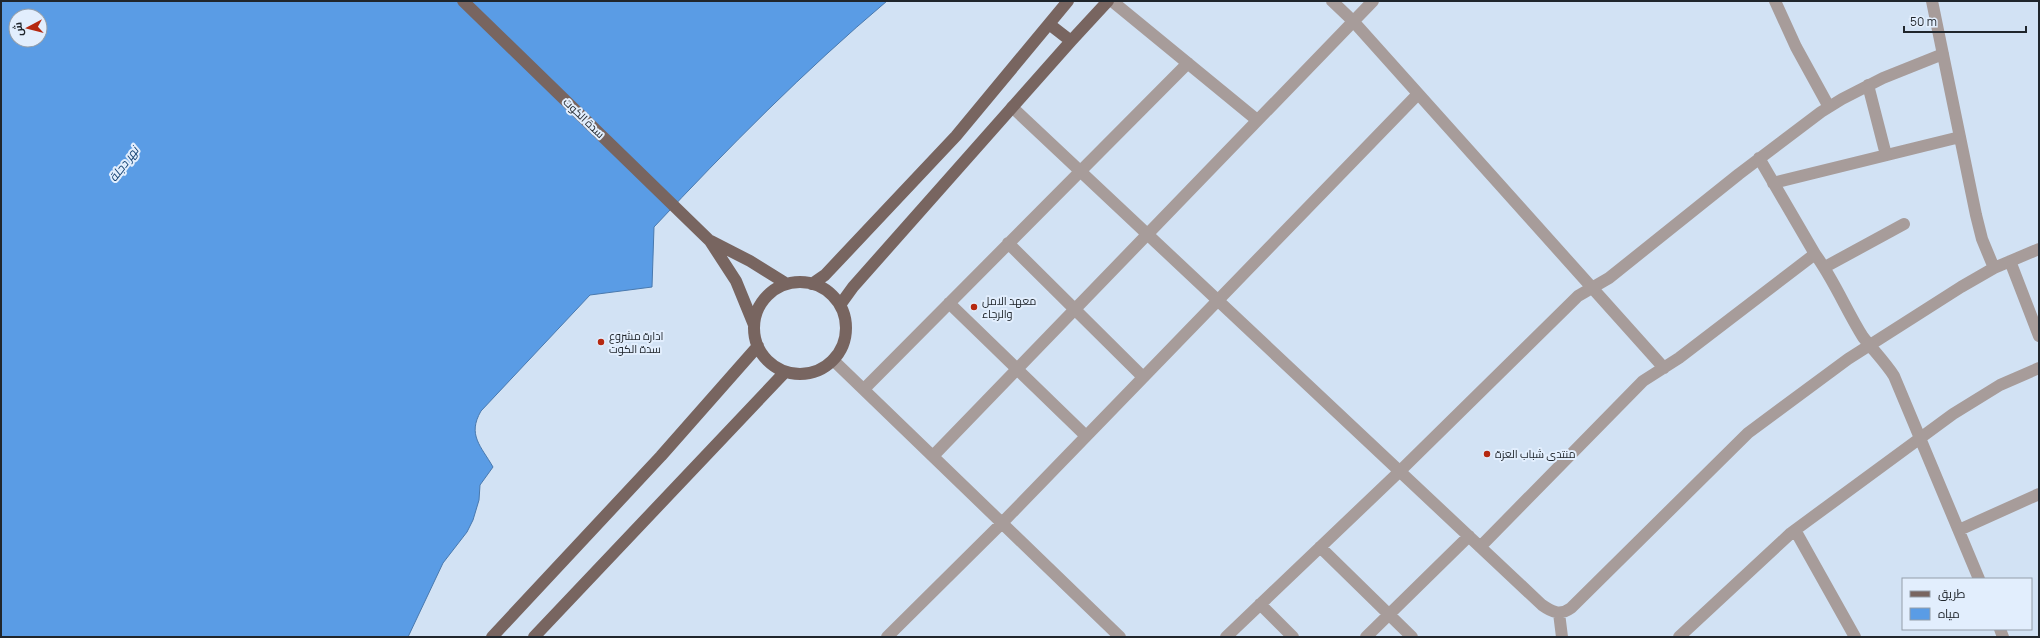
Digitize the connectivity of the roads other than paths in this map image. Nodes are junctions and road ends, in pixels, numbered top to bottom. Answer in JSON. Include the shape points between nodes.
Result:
{"nodes":[{"id":1,"x":463,"y":1,"type":"edge"},
{"id":2,"x":1068,"y":1,"type":"edge"},
{"id":3,"x":1108,"y":1,"type":"edge"},
{"id":4,"x":1112,"y":1,"type":"edge"},
{"id":5,"x":1332,"y":1,"type":"edge"},
{"id":6,"x":1373,"y":1,"type":"edge"},
{"id":7,"x":1775,"y":1,"type":"edge"},
{"id":8,"x":1932,"y":1,"type":"edge"},
{"id":9,"x":1353,"y":21,"type":"junction"},
{"id":10,"x":1049,"y":24,"type":"junction"},
{"id":11,"x":1071,"y":41,"type":"junction"},
{"id":12,"x":1943,"y":54,"type":"junction"},
{"id":13,"x":1188,"y":63,"type":"junction"},
{"id":14,"x":1868,"y":85,"type":"junction"},
{"id":15,"x":1418,"y":94,"type":"junction"},
{"id":16,"x":1012,"y":107,"type":"junction"},
{"id":17,"x":1829,"y":107,"type":"junction"},
{"id":18,"x":1257,"y":120,"type":"junction"},
{"id":19,"x":1960,"y":137,"type":"junction"},
{"id":20,"x":1886,"y":155,"type":"junction"},
{"id":21,"x":1759,"y":158,"type":"junction"},
{"id":22,"x":1080,"y":171,"type":"junction"},
{"id":23,"x":1773,"y":183,"type":"junction"},
{"id":24,"x":1904,"y":224,"type":"dead end"},
{"id":25,"x":1146,"y":233,"type":"junction"},
{"id":26,"x":707,"y":238,"type":"junction"},
{"id":27,"x":1008,"y":243,"type":"junction"},
{"id":28,"x":2039,"y":249,"type":"edge"},
{"id":29,"x":1815,"y":254,"type":"junction"},
{"id":30,"x":2010,"y":261,"type":"junction"},
{"id":31,"x":1824,"y":267,"type":"junction"},
{"id":32,"x":1994,"y":268,"type":"junction"},
{"id":33,"x":787,"y":284,"type":"junction"},
{"id":34,"x":812,"y":284,"type":"junction"},
{"id":35,"x":1592,"y":288,"type":"junction"},
{"id":36,"x":1218,"y":300,"type":"junction"},
{"id":37,"x":950,"y":303,"type":"junction"},
{"id":38,"x":840,"y":305,"type":"junction"},
{"id":39,"x":1074,"y":309,"type":"junction"},
{"id":40,"x":754,"y":325,"type":"junction"},
{"id":41,"x":2039,"y":336,"type":"edge"},
{"id":42,"x":1870,"y":345,"type":"junction"},
{"id":43,"x":758,"y":346,"type":"junction"},
{"id":44,"x":834,"y":360,"type":"junction"},
{"id":45,"x":1664,"y":368,"type":"junction"},
{"id":46,"x":2039,"y":368,"type":"edge"},
{"id":47,"x":1016,"y":369,"type":"junction"},
{"id":48,"x":785,"y":372,"type":"junction"},
{"id":49,"x":1143,"y":377,"type":"junction"},
{"id":50,"x":864,"y":390,"type":"junction"},
{"id":51,"x":1086,"y":436,"type":"junction"},
{"id":52,"x":1919,"y":437,"type":"junction"},
{"id":53,"x":933,"y":456,"type":"junction"},
{"id":54,"x":1400,"y":471,"type":"junction"},
{"id":55,"x":2039,"y":494,"type":"edge"},
{"id":56,"x":1002,"y":523,"type":"junction"},
{"id":57,"x":1795,"y":530,"type":"junction"},
{"id":58,"x":1959,"y":530,"type":"junction"},
{"id":59,"x":1469,"y":536,"type":"junction"},
{"id":60,"x":1320,"y":547,"type":"junction"},
{"id":61,"x":1480,"y":547,"type":"junction"},
{"id":62,"x":1979,"y":578,"type":"edge"},
{"id":63,"x":1260,"y":604,"type":"junction"},
{"id":64,"x":1559,"y":613,"type":"junction"},
{"id":65,"x":1389,"y":614,"type":"junction"},
{"id":66,"x":1684,"y":635,"type":"edge"},
{"id":67,"x":492,"y":637,"type":"edge"},
{"id":68,"x":534,"y":637,"type":"edge"},
{"id":69,"x":888,"y":637,"type":"edge"},
{"id":70,"x":1120,"y":637,"type":"edge"},
{"id":71,"x":1226,"y":637,"type":"edge"},
{"id":72,"x":1293,"y":637,"type":"edge"},
{"id":73,"x":1366,"y":637,"type":"edge"},
{"id":74,"x":1412,"y":637,"type":"edge"},
{"id":75,"x":1562,"y":637,"type":"edge"},
{"id":76,"x":1855,"y":637,"type":"edge"}],
"edges":[{"from":1,"to":26,"type":"main road","name":"سدة الكوت"},
{"from":2,"to":10,"type":"main road"},
{"from":3,"to":11,"type":"main road"},
{"from":4,"to":13,"type":"street"},
{"from":5,"to":9,"type":"street"},
{"from":6,"to":9,"type":"street"},
{"from":7,"to":17,"type":"street","via":[[1796,47]]},
{"from":8,"to":12,"type":"street"},
{"from":9,"to":15,"type":"street"},
{"from":9,"to":18,"type":"street"},
{"from":10,"to":11,"type":"main road"},
{"from":10,"to":34,"type":"main road","via":[[956,136],[825,275]]},
{"from":11,"to":16,"type":"main road"},
{"from":12,"to":14,"type":"street"},
{"from":12,"to":19,"type":"street"},
{"from":13,"to":18,"type":"street"},
{"from":13,"to":22,"type":"street"},
{"from":14,"to":17,"type":"street"},
{"from":14,"to":20,"type":"street"},
{"from":15,"to":35,"type":"street"},
{"from":15,"to":36,"type":"street"},
{"from":16,"to":22,"type":"street"},
{"from":16,"to":38,"type":"main road"},
{"from":17,"to":21,"type":"street"},
{"from":18,"to":25,"type":"street"},
{"from":19,"to":20,"type":"street"},
{"from":19,"to":32,"type":"street","via":[[1979,227]]},
{"from":20,"to":23,"type":"street"},
{"from":21,"to":23,"type":"street"},
{"from":21,"to":35,"type":"street","via":[[1609,278]]},
{"from":22,"to":25,"type":"street"},
{"from":22,"to":27,"type":"street"},
{"from":23,"to":29,"type":"street"},
{"from":24,"to":31,"type":"street"},
{"from":25,"to":36,"type":"street"},
{"from":25,"to":39,"type":"street"},
{"from":26,"to":33,"type":"main road"},
{"from":26,"to":40,"type":"main road","via":[[736,281]]},
{"from":27,"to":37,"type":"street"},
{"from":27,"to":39,"type":"street"},
{"from":28,"to":30,"type":"street"},
{"from":29,"to":31,"type":"street"},
{"from":29,"to":45,"type":"street"},
{"from":30,"to":32,"type":"street"},
{"from":30,"to":41,"type":"street"},
{"from":31,"to":42,"type":"street"},
{"from":32,"to":42,"type":"street"},
{"from":33,"to":34,"type":"main road"},
{"from":33,"to":40,"type":"main road","via":[[764,299],[757,311]]},
{"from":34,"to":38,"type":"main road","via":[[823,289]]},
{"from":35,"to":45,"type":"street"},
{"from":35,"to":54,"type":"street","via":[[1566,307]]},
{"from":36,"to":49,"type":"street"},
{"from":36,"to":54,"type":"street"},
{"from":37,"to":47,"type":"street"},
{"from":37,"to":50,"type":"street"},
{"from":38,"to":44,"type":"main road","via":[[845,319],[846,334],[842,348]]},
{"from":39,"to":47,"type":"street"},
{"from":39,"to":49,"type":"street"},
{"from":40,"to":43,"type":"main road"},
{"from":42,"to":52,"type":"street","via":[[1894,376]]},
{"from":42,"to":64,"type":"street","via":[[1748,433],[1571,608]]},
{"from":43,"to":48,"type":"main road","via":[[773,366]]},
{"from":43,"to":67,"type":"main road","via":[[661,456]]},
{"from":44,"to":48,"type":"main road","via":[[811,373]]},
{"from":44,"to":50,"type":"street"},
{"from":45,"to":61,"type":"street","via":[[1643,381]]},
{"from":46,"to":52,"type":"street","via":[[2000,385]]},
{"from":47,"to":51,"type":"street"},
{"from":47,"to":53,"type":"street"},
{"from":48,"to":68,"type":"main road"},
{"from":49,"to":51,"type":"street"},
{"from":50,"to":53,"type":"street"},
{"from":51,"to":56,"type":"street"},
{"from":52,"to":57,"type":"street"},
{"from":52,"to":58,"type":"street"},
{"from":53,"to":56,"type":"street"},
{"from":54,"to":59,"type":"street"},
{"from":54,"to":60,"type":"street"},
{"from":55,"to":58,"type":"street"},
{"from":56,"to":69,"type":"street"},
{"from":56,"to":70,"type":"street"},
{"from":57,"to":66,"type":"street"},
{"from":57,"to":76,"type":"street"},
{"from":58,"to":62,"type":"street"},
{"from":59,"to":61,"type":"street"},
{"from":59,"to":65,"type":"street"},
{"from":60,"to":63,"type":"street"},
{"from":60,"to":65,"type":"street"},
{"from":61,"to":64,"type":"street","via":[[1542,605]]},
{"from":63,"to":71,"type":"street"},
{"from":63,"to":72,"type":"street"},
{"from":64,"to":75,"type":"street"},
{"from":65,"to":73,"type":"street"},
{"from":65,"to":74,"type":"street"}]}
